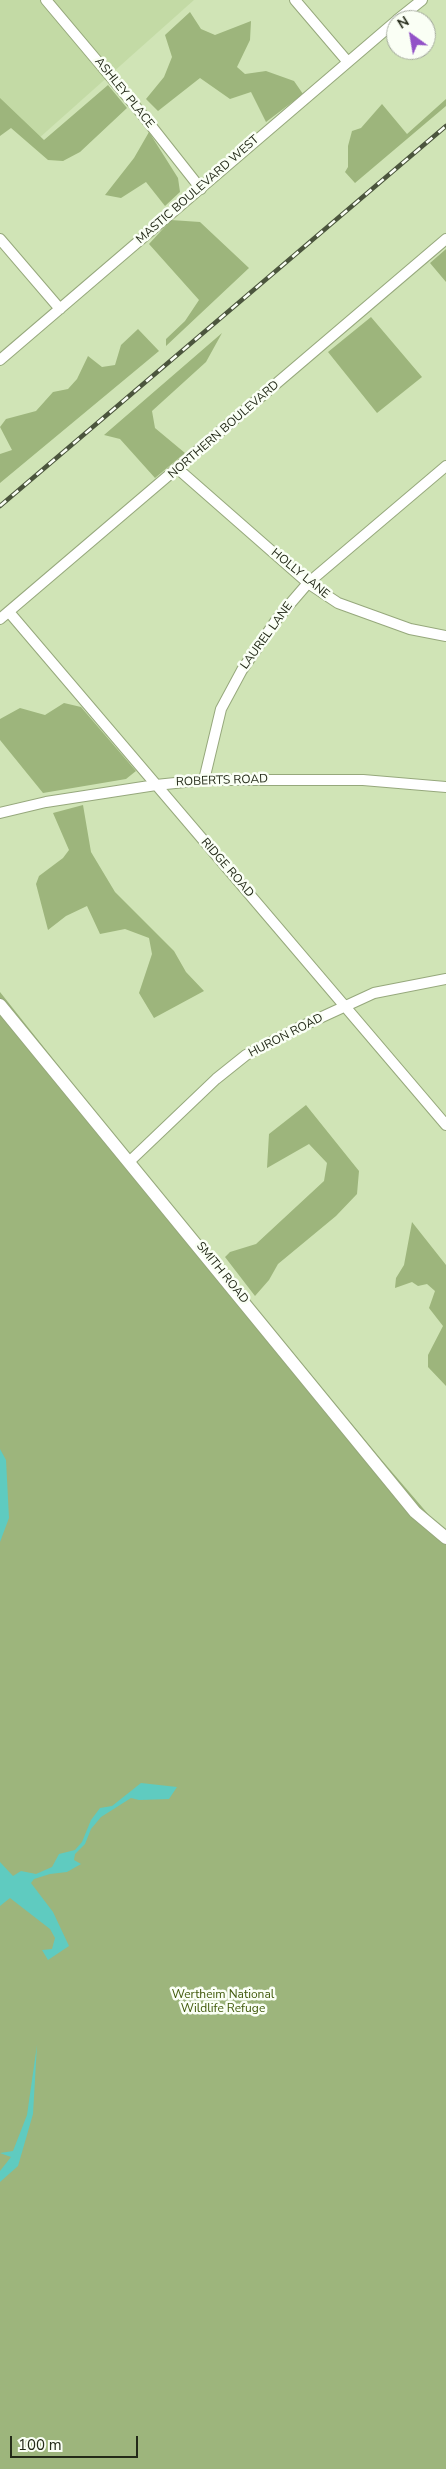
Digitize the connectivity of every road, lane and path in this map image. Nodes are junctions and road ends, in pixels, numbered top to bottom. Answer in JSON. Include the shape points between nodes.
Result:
{"nodes":[{"id":1,"x":46,"y":0,"type":"edge"},
{"id":2,"x":295,"y":0,"type":"edge"},
{"id":3,"x":422,"y":0,"type":"edge"},
{"id":4,"x":410,"y":10,"type":"edge"},
{"id":5,"x":386,"y":29,"type":"edge"},
{"id":6,"x":347,"y":61,"type":"junction"},
{"id":7,"x":201,"y":189,"type":"junction"},
{"id":8,"x":0,"y":239,"type":"edge"},
{"id":9,"x":446,"y":240,"type":"edge"},
{"id":10,"x":60,"y":309,"type":"junction"},
{"id":11,"x":0,"y":360,"type":"edge"},
{"id":12,"x":446,"y":466,"type":"edge"},
{"id":13,"x":178,"y":469,"type":"junction"},
{"id":14,"x":308,"y":583,"type":"junction"},
{"id":15,"x":8,"y":612,"type":"junction"},
{"id":16,"x":0,"y":620,"type":"edge"},
{"id":17,"x":446,"y":636,"type":"edge"},
{"id":18,"x":204,"y":780,"type":"junction"},
{"id":19,"x":156,"y":785,"type":"junction"},
{"id":20,"x":446,"y":787,"type":"edge"},
{"id":21,"x":0,"y":813,"type":"edge"},
{"id":22,"x":446,"y":979,"type":"edge"},
{"id":23,"x":0,"y":1005,"type":"edge"},
{"id":24,"x":345,"y":1006,"type":"junction"},
{"id":25,"x":446,"y":1125,"type":"edge"},
{"id":26,"x":130,"y":1161,"type":"junction"},
{"id":27,"x":446,"y":1538,"type":"edge"}],
"edges":[{"from":1,"to":7,"type":"street","name":"ASHLEY PLACE"},
{"from":2,"to":6,"type":"street"},
{"from":3,"to":4,"type":"street","name":"MASTIC BOULEVARD WEST"},
{"from":5,"to":6,"type":"street","name":"MASTIC BOULEVARD WEST"},
{"from":6,"to":7,"type":"street","name":"MASTIC BOULEVARD WEST"},
{"from":7,"to":10,"type":"street","name":"MASTIC BOULEVARD WEST"},
{"from":8,"to":10,"type":"street"},
{"from":9,"to":13,"type":"street","name":"NORTHERN BOULEVARD"},
{"from":10,"to":11,"type":"street","name":"MASTIC BOULEVARD WEST"},
{"from":12,"to":14,"type":"street","name":"LAUREL LANE"},
{"from":13,"to":14,"type":"street","name":"HOLLY LANE"},
{"from":13,"to":15,"type":"street","name":"NORTHERN BOULEVARD"},
{"from":14,"to":17,"type":"street","name":"HOLLY LANE","via":[[338,603],[410,629]]},
{"from":14,"to":18,"type":"street","name":"LAUREL LANE","via":[[277,619],[242,670],[225,702]]},
{"from":15,"to":16,"type":"street","name":"NORTHERN BOULEVARD"},
{"from":15,"to":19,"type":"street","name":"RIDGE ROAD"},
{"from":18,"to":19,"type":"street","name":"ROBERTS ROAD"},
{"from":18,"to":20,"type":"street","name":"ROBERTS ROAD","via":[[363,780]]},
{"from":19,"to":21,"type":"street","name":"ROBERTS ROAD","via":[[46,802]]},
{"from":19,"to":24,"type":"street","name":"RIDGE ROAD"},
{"from":22,"to":24,"type":"street","name":"HURON ROAD","via":[[374,993]]},
{"from":23,"to":26,"type":"street","name":"SMITH ROAD"},
{"from":24,"to":25,"type":"street","name":"RIDGE ROAD"},
{"from":24,"to":26,"type":"street","name":"HURON ROAD","via":[[246,1055],[216,1079]]},
{"from":26,"to":27,"type":"street","name":"SMITH ROAD","via":[[415,1512]]}]}
